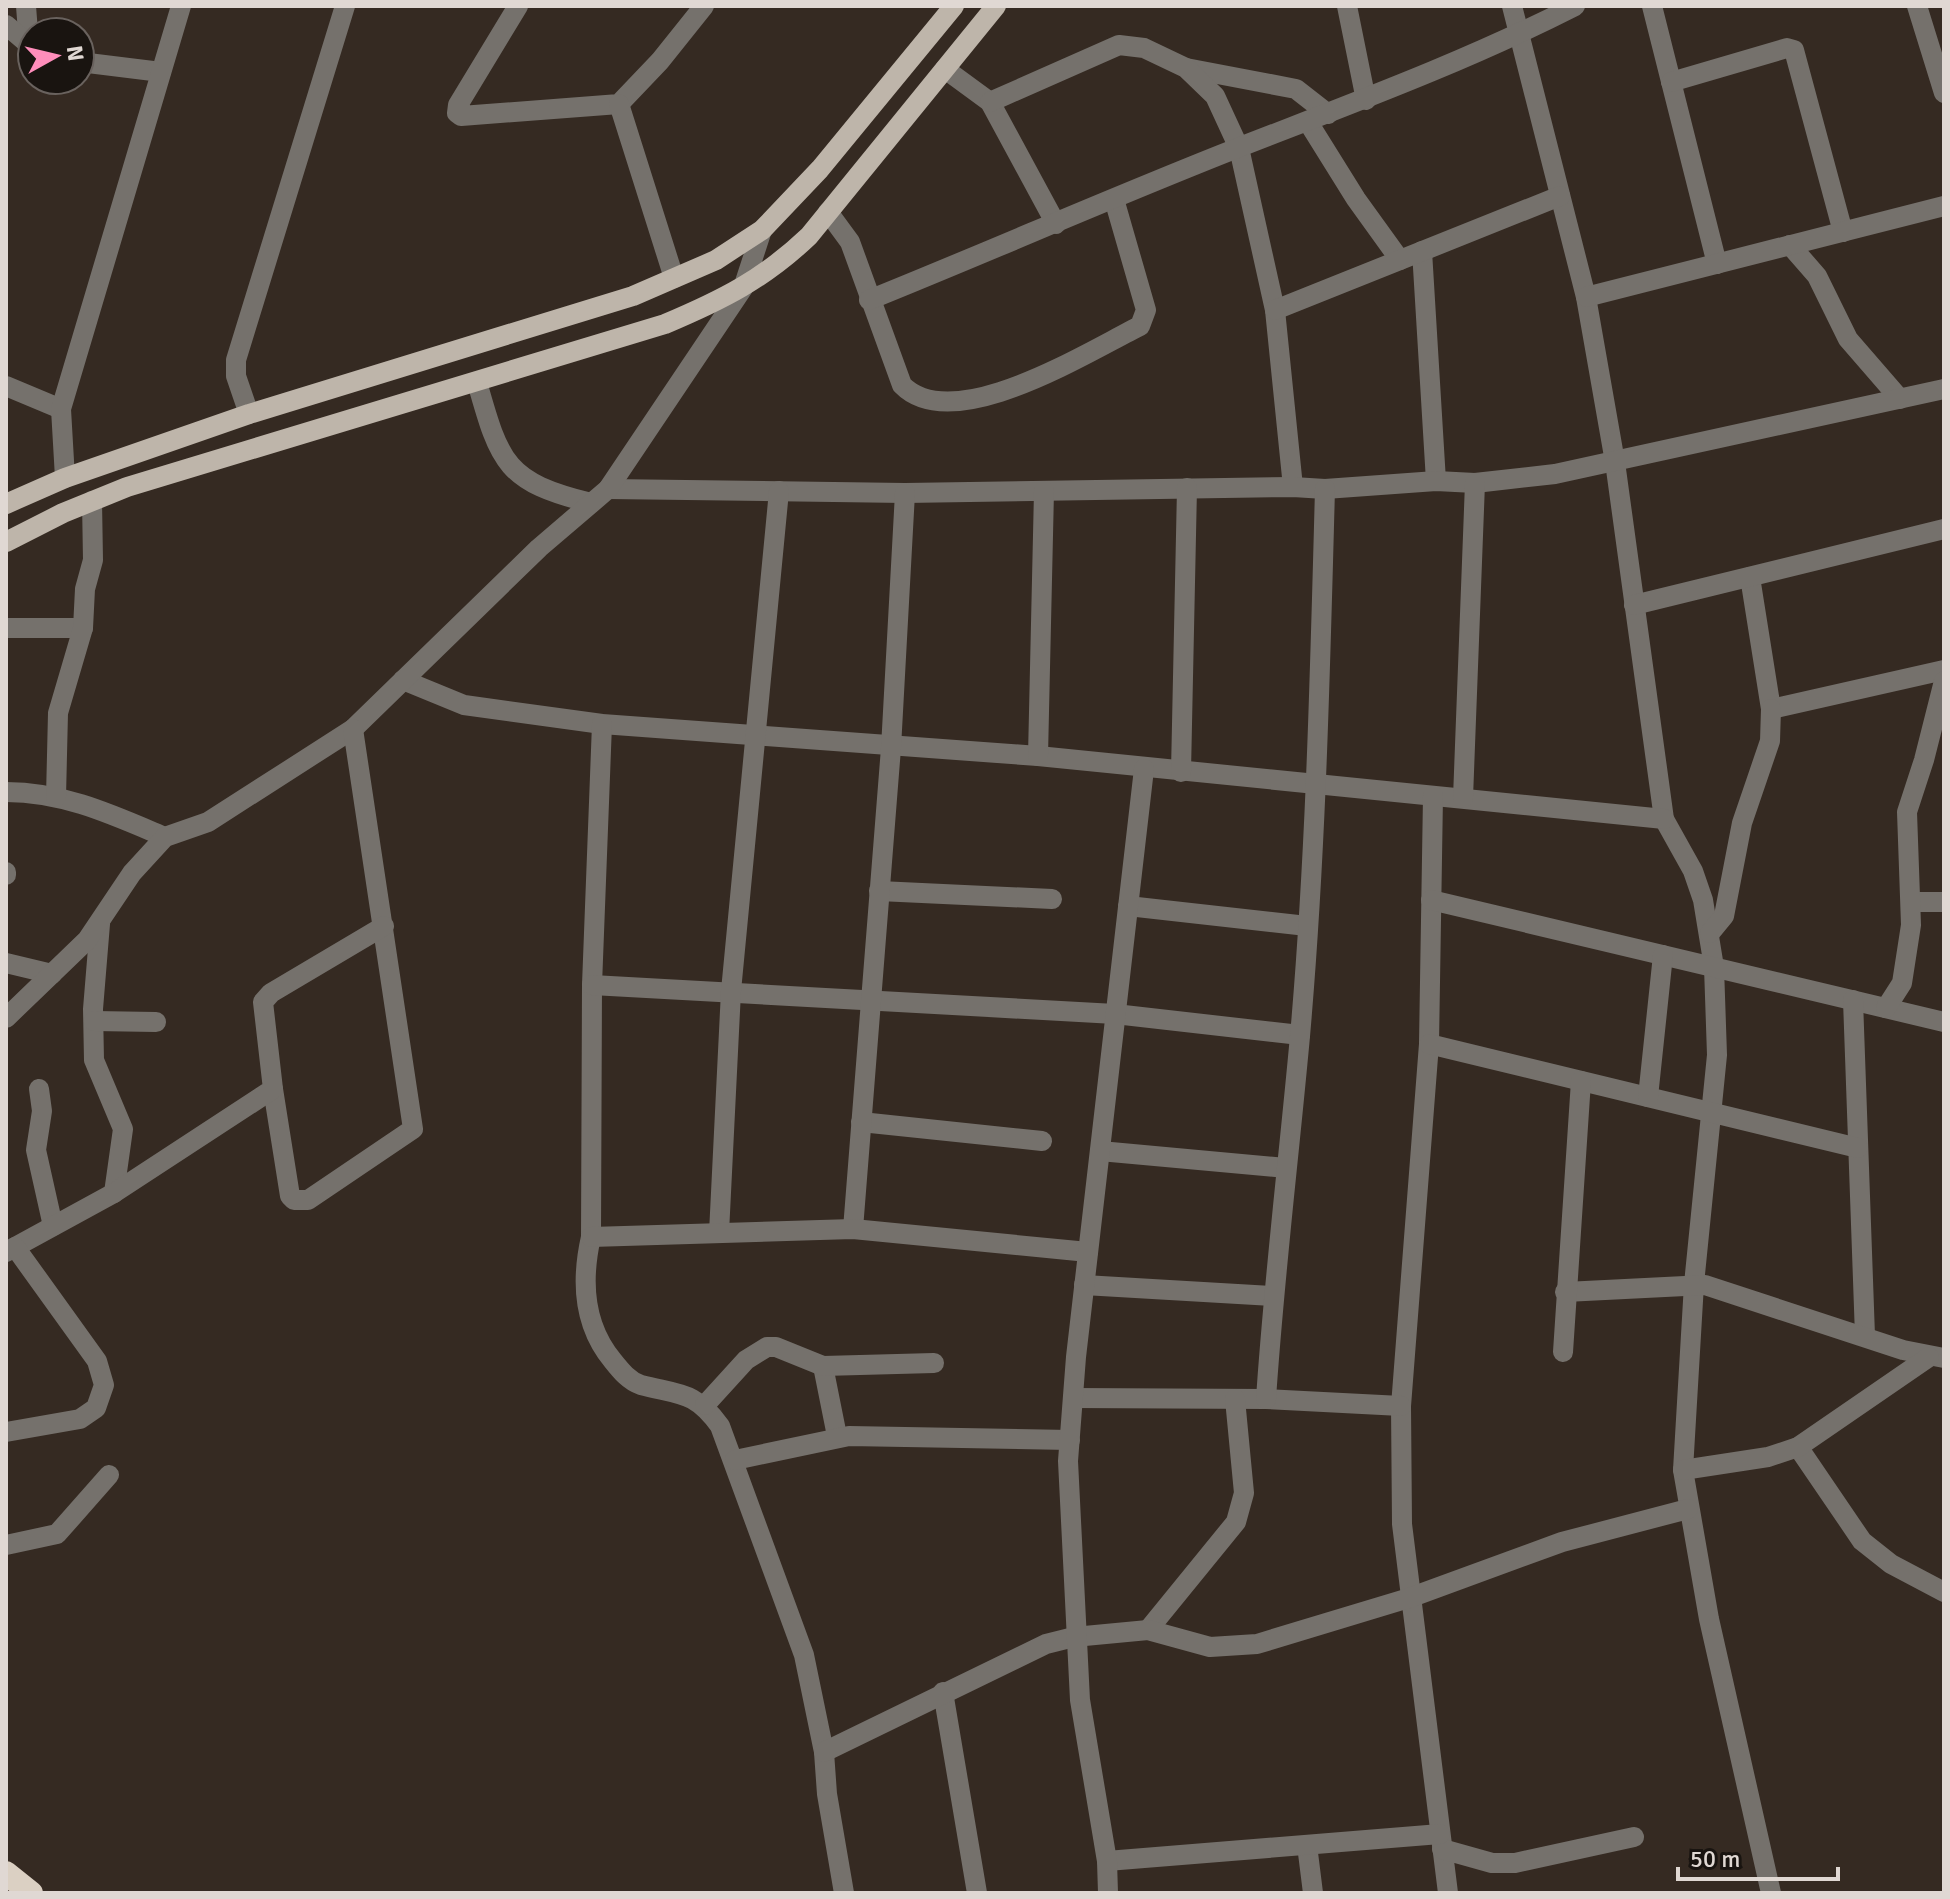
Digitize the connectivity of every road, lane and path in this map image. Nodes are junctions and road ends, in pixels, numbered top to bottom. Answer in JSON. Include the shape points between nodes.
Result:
{"nodes":[{"id":1,"x":181,"y":6,"type":"edge"},
{"id":2,"x":345,"y":6,"type":"edge"},
{"id":3,"x":518,"y":6,"type":"edge"},
{"id":4,"x":704,"y":6,"type":"edge"},
{"id":5,"x":954,"y":6,"type":"edge"},
{"id":6,"x":996,"y":6,"type":"edge"},
{"id":7,"x":1347,"y":6,"type":"edge"},
{"id":8,"x":1512,"y":6,"type":"edge"},
{"id":9,"x":1575,"y":6,"type":"edge"},
{"id":10,"x":1652,"y":6,"type":"edge"},
{"id":11,"x":1917,"y":6,"type":"edge"},
{"id":12,"x":1519,"y":35,"type":"junction"},
{"id":13,"x":1937,"y":44,"type":"edge"},
{"id":14,"x":96,"y":64,"type":"edge"},
{"id":15,"x":1186,"y":68,"type":"junction"},
{"id":16,"x":945,"y":69,"type":"junction"},
{"id":17,"x":161,"y":72,"type":"junction"},
{"id":18,"x":1671,"y":82,"type":"junction"},
{"id":19,"x":1944,"y":93,"type":"edge"},
{"id":20,"x":1366,"y":100,"type":"junction"},
{"id":21,"x":990,"y":102,"type":"junction"},
{"id":22,"x":619,"y":104,"type":"junction"},
{"id":23,"x":1328,"y":114,"type":"junction"},
{"id":24,"x":1308,"y":122,"type":"junction"},
{"id":25,"x":1239,"y":148,"type":"junction"},
{"id":26,"x":1560,"y":196,"type":"junction"},
{"id":27,"x":1114,"y":199,"type":"junction"},
{"id":28,"x":1944,"y":206,"type":"edge"},
{"id":29,"x":828,"y":212,"type":"junction"},
{"id":30,"x":1056,"y":224,"type":"junction"},
{"id":31,"x":762,"y":230,"type":"junction"},
{"id":32,"x":1843,"y":232,"type":"junction"},
{"id":33,"x":1790,"y":245,"type":"junction"},
{"id":34,"x":1422,"y":251,"type":"junction"},
{"id":35,"x":1400,"y":260,"type":"junction"},
{"id":36,"x":1717,"y":264,"type":"junction"},
{"id":37,"x":674,"y":278,"type":"junction"},
{"id":38,"x":743,"y":288,"type":"junction"},
{"id":39,"x":1586,"y":297,"type":"junction"},
{"id":40,"x":869,"y":300,"type":"junction"},
{"id":41,"x":1275,"y":310,"type":"junction"},
{"id":42,"x":477,"y":382,"type":"junction"},
{"id":43,"x":6,"y":386,"type":"edge"},
{"id":44,"x":1944,"y":389,"type":"edge"},
{"id":45,"x":1900,"y":399,"type":"junction"},
{"id":46,"x":61,"y":409,"type":"junction"},
{"id":47,"x":249,"y":414,"type":"junction"},
{"id":48,"x":1615,"y":462,"type":"junction"},
{"id":49,"x":65,"y":478,"type":"junction"},
{"id":50,"x":1436,"y":481,"type":"junction"},
{"id":51,"x":1475,"y":483,"type":"junction"},
{"id":52,"x":1293,"y":487,"type":"junction"},
{"id":53,"x":1187,"y":488,"type":"junction"},
{"id":54,"x":608,"y":489,"type":"junction"},
{"id":55,"x":1325,"y":489,"type":"junction"},
{"id":56,"x":779,"y":491,"type":"junction"},
{"id":57,"x":1044,"y":491,"type":"junction"},
{"id":58,"x":905,"y":493,"type":"junction"},
{"id":59,"x":92,"y":501,"type":"junction"},
{"id":60,"x":591,"y":503,"type":"junction"},
{"id":61,"x":6,"y":504,"type":"edge"},
{"id":62,"x":1944,"y":529,"type":"edge"},
{"id":63,"x":6,"y":542,"type":"edge"},
{"id":64,"x":1750,"y":577,"type":"junction"},
{"id":65,"x":1634,"y":605,"type":"junction"},
{"id":66,"x":6,"y":628,"type":"edge"},
{"id":67,"x":83,"y":628,"type":"junction"},
{"id":68,"x":1944,"y":670,"type":"edge"},
{"id":69,"x":403,"y":680,"type":"junction"},
{"id":70,"x":1944,"y":681,"type":"edge"},
{"id":71,"x":1771,"y":709,"type":"junction"},
{"id":72,"x":602,"y":724,"type":"junction"},
{"id":73,"x":353,"y":729,"type":"junction"},
{"id":74,"x":756,"y":737,"type":"junction"},
{"id":75,"x":891,"y":748,"type":"junction"},
{"id":76,"x":1038,"y":756,"type":"junction"},
{"id":77,"x":1144,"y":769,"type":"junction"},
{"id":78,"x":1181,"y":772,"type":"junction"},
{"id":79,"x":1316,"y":786,"type":"junction"},
{"id":80,"x":6,"y":792,"type":"edge"},
{"id":81,"x":1433,"y":796,"type":"junction"},
{"id":82,"x":56,"y":797,"type":"junction"},
{"id":83,"x":1463,"y":798,"type":"junction"},
{"id":84,"x":1664,"y":819,"type":"junction"},
{"id":85,"x":165,"y":837,"type":"junction"},
{"id":86,"x":879,"y":891,"type":"junction"},
{"id":87,"x":1052,"y":899,"type":"dead end"},
{"id":88,"x":1431,"y":900,"type":"junction"},
{"id":89,"x":1912,"y":902,"type":"junction"},
{"id":90,"x":1944,"y":902,"type":"edge"},
{"id":91,"x":1128,"y":906,"type":"junction"},
{"id":92,"x":100,"y":920,"type":"junction"},
{"id":93,"x":384,"y":926,"type":"junction"},
{"id":94,"x":1307,"y":926,"type":"junction"},
{"id":95,"x":1710,"y":933,"type":"junction"},
{"id":96,"x":1663,"y":955,"type":"junction"},
{"id":97,"x":6,"y":963,"type":"edge"},
{"id":98,"x":1714,"y":967,"type":"junction"},
{"id":99,"x":52,"y":974,"type":"junction"},
{"id":100,"x":592,"y":985,"type":"junction"},
{"id":101,"x":731,"y":991,"type":"junction"},
{"id":102,"x":870,"y":1000,"type":"junction"},
{"id":103,"x":1853,"y":1000,"type":"junction"},
{"id":104,"x":1886,"y":1008,"type":"junction"},
{"id":105,"x":1115,"y":1014,"type":"junction"},
{"id":106,"x":6,"y":1018,"type":"edge"},
{"id":107,"x":94,"y":1021,"type":"junction"},
{"id":108,"x":156,"y":1022,"type":"dead end"},
{"id":109,"x":1944,"y":1022,"type":"edge"},
{"id":110,"x":1300,"y":1035,"type":"junction"},
{"id":111,"x":1429,"y":1044,"type":"junction"},
{"id":112,"x":1581,"y":1081,"type":"junction"},
{"id":113,"x":39,"y":1089,"type":"dead end"},
{"id":114,"x":273,"y":1089,"type":"junction"},
{"id":115,"x":1648,"y":1097,"type":"junction"},
{"id":116,"x":1710,"y":1112,"type":"junction"},
{"id":117,"x":861,"y":1122,"type":"junction"},
{"id":118,"x":1042,"y":1141,"type":"dead end"},
{"id":119,"x":1858,"y":1148,"type":"junction"},
{"id":120,"x":1100,"y":1151,"type":"junction"},
{"id":121,"x":1286,"y":1168,"type":"junction"},
{"id":122,"x":114,"y":1193,"type":"junction"},
{"id":123,"x":53,"y":1226,"type":"junction"},
{"id":124,"x":853,"y":1229,"type":"junction"},
{"id":125,"x":719,"y":1233,"type":"junction"},
{"id":126,"x":591,"y":1237,"type":"junction"},
{"id":127,"x":11,"y":1250,"type":"edge"},
{"id":128,"x":1088,"y":1252,"type":"junction"},
{"id":129,"x":1694,"y":1284,"type":"junction"},
{"id":130,"x":1084,"y":1285,"type":"junction"},
{"id":131,"x":1565,"y":1292,"type":"junction"},
{"id":132,"x":1273,"y":1296,"type":"junction"},
{"id":133,"x":1865,"y":1336,"type":"junction"},
{"id":134,"x":1563,"y":1352,"type":"dead end"},
{"id":135,"x":1936,"y":1357,"type":"edge"},
{"id":136,"x":934,"y":1363,"type":"dead end"},
{"id":137,"x":823,"y":1366,"type":"junction"},
{"id":138,"x":1073,"y":1398,"type":"junction"},
{"id":139,"x":1235,"y":1399,"type":"junction"},
{"id":140,"x":1266,"y":1399,"type":"junction"},
{"id":141,"x":705,"y":1405,"type":"junction"},
{"id":142,"x":1401,"y":1406,"type":"junction"},
{"id":143,"x":6,"y":1432,"type":"edge"},
{"id":144,"x":837,"y":1436,"type":"junction"},
{"id":145,"x":1070,"y":1440,"type":"junction"},
{"id":146,"x":1798,"y":1447,"type":"junction"},
{"id":147,"x":735,"y":1460,"type":"junction"},
{"id":148,"x":1683,"y":1470,"type":"junction"},
{"id":149,"x":109,"y":1475,"type":"dead end"},
{"id":150,"x":1688,"y":1509,"type":"junction"},
{"id":151,"x":6,"y":1545,"type":"edge"},
{"id":152,"x":1944,"y":1592,"type":"edge"},
{"id":153,"x":1409,"y":1598,"type":"junction"},
{"id":154,"x":1148,"y":1630,"type":"junction"},
{"id":155,"x":1074,"y":1637,"type":"junction"},
{"id":156,"x":943,"y":1692,"type":"junction"},
{"id":157,"x":824,"y":1752,"type":"junction"},
{"id":158,"x":1634,"y":1837,"type":"dead end"},
{"id":159,"x":1441,"y":1842,"type":"junction"},
{"id":160,"x":1307,"y":1845,"type":"junction"},
{"id":161,"x":1107,"y":1861,"type":"junction"},
{"id":162,"x":6,"y":1873,"type":"edge"},
{"id":163,"x":31,"y":1893,"type":"edge"},
{"id":164,"x":844,"y":1893,"type":"edge"},
{"id":165,"x":977,"y":1893,"type":"edge"},
{"id":166,"x":1108,"y":1893,"type":"edge"},
{"id":167,"x":1313,"y":1893,"type":"edge"},
{"id":168,"x":1448,"y":1893,"type":"edge"},
{"id":169,"x":1771,"y":1893,"type":"edge"}],
"edges":[{"from":1,"to":17,"type":"street"},
{"from":2,"to":47,"type":"street","via":[[236,360]]},
{"from":3,"to":22,"type":"street","via":[[457,113]]},
{"from":4,"to":22,"type":"street"},
{"from":5,"to":31,"type":"main road","via":[[820,169]]},
{"from":6,"to":16,"type":"main road"},
{"from":7,"to":20,"type":"street"},
{"from":8,"to":12,"type":"street"},
{"from":9,"to":12,"type":"street"},
{"from":10,"to":18,"type":"street"},
{"from":11,"to":13,"type":"street"},
{"from":12,"to":20,"type":"street"},
{"from":12,"to":26,"type":"street"},
{"from":13,"to":19,"type":"street"},
{"from":14,"to":17,"type":"street"},
{"from":15,"to":21,"type":"street","via":[[1144,48],[1119,45]]},
{"from":15,"to":23,"type":"street","via":[[1296,89]]},
{"from":15,"to":25,"type":"street","via":[[1215,96]]},
{"from":16,"to":21,"type":"street"},
{"from":16,"to":29,"type":"main road"},
{"from":17,"to":46,"type":"street"},
{"from":18,"to":32,"type":"street","via":[[1794,50]]},
{"from":18,"to":36,"type":"street"},
{"from":20,"to":23,"type":"street"},
{"from":21,"to":30,"type":"street"},
{"from":22,"to":37,"type":"street"},
{"from":23,"to":24,"type":"street"},
{"from":24,"to":25,"type":"street"},
{"from":24,"to":35,"type":"street"},
{"from":25,"to":27,"type":"street"},
{"from":25,"to":41,"type":"street"},
{"from":26,"to":34,"type":"street"},
{"from":26,"to":39,"type":"street"},
{"from":27,"to":30,"type":"street"},
{"from":27,"to":40,"type":"street","via":[[1145,321],[999,392],[950,403],[911,394],[896,373]]},
{"from":28,"to":32,"type":"street"},
{"from":29,"to":38,"type":"main road","via":[[775,268]]},
{"from":29,"to":40,"type":"street","via":[[850,242]]},
{"from":30,"to":40,"type":"street"},
{"from":31,"to":37,"type":"main road","via":[[716,260]]},
{"from":31,"to":38,"type":"street"},
{"from":32,"to":33,"type":"street"},
{"from":33,"to":36,"type":"street"},
{"from":33,"to":45,"type":"street","via":[[1817,276],[1848,339]]},
{"from":34,"to":35,"type":"street"},
{"from":34,"to":50,"type":"street"},
{"from":35,"to":41,"type":"street"},
{"from":36,"to":39,"type":"street"},
{"from":37,"to":47,"type":"main road","via":[[482,345]]},
{"from":38,"to":42,"type":"main road","via":[[665,324]]},
{"from":38,"to":54,"type":"street"},
{"from":39,"to":48,"type":"street"},
{"from":41,"to":52,"type":"street"},
{"from":42,"to":59,"type":"main road"},
{"from":42,"to":60,"type":"street","via":[[494,441],[510,466],[548,492]]},
{"from":43,"to":46,"type":"street"},
{"from":44,"to":45,"type":"street"},
{"from":45,"to":48,"type":"street"},
{"from":46,"to":49,"type":"street"},
{"from":47,"to":49,"type":"main road"},
{"from":48,"to":51,"type":"street"},
{"from":48,"to":65,"type":"street"},
{"from":49,"to":61,"type":"main road"},
{"from":50,"to":51,"type":"street"},
{"from":50,"to":55,"type":"street"},
{"from":51,"to":83,"type":"street"},
{"from":52,"to":53,"type":"street"},
{"from":52,"to":55,"type":"street"},
{"from":53,"to":57,"type":"street"},
{"from":53,"to":78,"type":"street"},
{"from":54,"to":56,"type":"street"},
{"from":54,"to":60,"type":"street"},
{"from":55,"to":79,"type":"street"},
{"from":56,"to":58,"type":"street"},
{"from":56,"to":74,"type":"street"},
{"from":57,"to":58,"type":"street"},
{"from":57,"to":76,"type":"street"},
{"from":58,"to":75,"type":"street"},
{"from":59,"to":63,"type":"main road"},
{"from":59,"to":67,"type":"street","via":[[93,560]]},
{"from":60,"to":69,"type":"street"},
{"from":62,"to":64,"type":"street"},
{"from":64,"to":65,"type":"street"},
{"from":64,"to":71,"type":"street"},
{"from":65,"to":84,"type":"street"},
{"from":66,"to":67,"type":"street"},
{"from":67,"to":82,"type":"street","via":[[58,713]]},
{"from":68,"to":71,"type":"street"},
{"from":69,"to":72,"type":"street","via":[[464,705]]},
{"from":69,"to":73,"type":"street"},
{"from":70,"to":89,"type":"street","via":[[1906,819]]},
{"from":71,"to":95,"type":"street","via":[[1770,741],[1742,823],[1724,916]]},
{"from":72,"to":74,"type":"street"},
{"from":72,"to":100,"type":"street"},
{"from":73,"to":85,"type":"street","via":[[208,822]]},
{"from":73,"to":93,"type":"street"},
{"from":74,"to":75,"type":"street"},
{"from":74,"to":101,"type":"street"},
{"from":75,"to":76,"type":"street"},
{"from":75,"to":86,"type":"street"},
{"from":76,"to":77,"type":"street"},
{"from":77,"to":78,"type":"street"},
{"from":77,"to":91,"type":"street"},
{"from":78,"to":79,"type":"street"},
{"from":79,"to":81,"type":"street"},
{"from":79,"to":94,"type":"street"},
{"from":80,"to":82,"type":"street"},
{"from":81,"to":83,"type":"street"},
{"from":81,"to":88,"type":"street"},
{"from":82,"to":85,"type":"street"},
{"from":83,"to":84,"type":"street"},
{"from":84,"to":95,"type":"street","via":[[1693,871]]},
{"from":85,"to":92,"type":"street"},
{"from":86,"to":87,"type":"street"},
{"from":86,"to":102,"type":"street"},
{"from":88,"to":96,"type":"street"},
{"from":88,"to":111,"type":"street"},
{"from":89,"to":90,"type":"street"},
{"from":89,"to":104,"type":"street","via":[[1906,969]]},
{"from":91,"to":94,"type":"street"},
{"from":91,"to":105,"type":"street"},
{"from":92,"to":99,"type":"street"},
{"from":92,"to":107,"type":"street"},
{"from":93,"to":114,"type":"street","via":[[263,1002]]},
{"from":93,"to":114,"type":"street","via":[[414,1119],[410,1133],[308,1200],[294,1200]]},
{"from":94,"to":110,"type":"street"},
{"from":95,"to":98,"type":"street"},
{"from":96,"to":98,"type":"street"},
{"from":96,"to":115,"type":"street"},
{"from":97,"to":99,"type":"street"},
{"from":98,"to":103,"type":"street"},
{"from":98,"to":116,"type":"street","via":[[1717,1055]]},
{"from":99,"to":106,"type":"street"},
{"from":100,"to":101,"type":"street"},
{"from":100,"to":126,"type":"street"},
{"from":101,"to":102,"type":"street"},
{"from":101,"to":125,"type":"street"},
{"from":102,"to":105,"type":"street"},
{"from":102,"to":117,"type":"street"},
{"from":103,"to":104,"type":"street"},
{"from":103,"to":119,"type":"street"},
{"from":104,"to":109,"type":"street"},
{"from":105,"to":110,"type":"street"},
{"from":105,"to":120,"type":"street"},
{"from":107,"to":108,"type":"street"},
{"from":107,"to":122,"type":"street","via":[[94,1060],[123,1129]]},
{"from":110,"to":121,"type":"street"},
{"from":111,"to":112,"type":"street"},
{"from":111,"to":142,"type":"street"},
{"from":112,"to":115,"type":"street"},
{"from":112,"to":131,"type":"street"},
{"from":113,"to":123,"type":"street","via":[[42,1111],[36,1150]]},
{"from":114,"to":122,"type":"street"},
{"from":115,"to":116,"type":"street"},
{"from":116,"to":119,"type":"street"},
{"from":116,"to":129,"type":"street"},
{"from":117,"to":118,"type":"street"},
{"from":117,"to":124,"type":"street"},
{"from":119,"to":133,"type":"street"},
{"from":120,"to":121,"type":"street"},
{"from":120,"to":128,"type":"street"},
{"from":121,"to":132,"type":"street"},
{"from":122,"to":123,"type":"street"},
{"from":123,"to":127,"type":"street"},
{"from":124,"to":125,"type":"street"},
{"from":124,"to":128,"type":"street"},
{"from":125,"to":126,"type":"street"},
{"from":126,"to":141,"type":"street","via":[[587,1311],[609,1357],[639,1384],[689,1395]]},
{"from":127,"to":143,"type":"street","via":[[97,1361],[104,1385],[96,1408],[80,1419]]},
{"from":128,"to":130,"type":"street"},
{"from":129,"to":131,"type":"street"},
{"from":129,"to":133,"type":"street"},
{"from":129,"to":148,"type":"street"},
{"from":130,"to":132,"type":"street"},
{"from":130,"to":138,"type":"street"},
{"from":131,"to":134,"type":"street"},
{"from":132,"to":140,"type":"street"},
{"from":133,"to":135,"type":"street"},
{"from":135,"to":146,"type":"street"},
{"from":136,"to":137,"type":"street"},
{"from":137,"to":141,"type":"street","via":[[767,1347],[746,1360]]},
{"from":137,"to":144,"type":"street"},
{"from":138,"to":139,"type":"street"},
{"from":138,"to":145,"type":"street"},
{"from":139,"to":140,"type":"street"},
{"from":139,"to":154,"type":"street","via":[[1244,1493],[1236,1522]]},
{"from":140,"to":142,"type":"street"},
{"from":141,"to":147,"type":"street"},
{"from":142,"to":153,"type":"street"},
{"from":144,"to":145,"type":"street"},
{"from":144,"to":147,"type":"street"},
{"from":145,"to":155,"type":"street"},
{"from":146,"to":148,"type":"street"},
{"from":146,"to":152,"type":"street","via":[[1862,1541],[1891,1564]]},
{"from":147,"to":157,"type":"street","via":[[804,1655]]},
{"from":148,"to":150,"type":"street"},
{"from":149,"to":151,"type":"street","via":[[57,1534]]},
{"from":150,"to":153,"type":"street","via":[[1562,1542]]},
{"from":150,"to":169,"type":"street"},
{"from":153,"to":154,"type":"street","via":[[1245,1646],[1210,1647]]},
{"from":153,"to":159,"type":"street"},
{"from":154,"to":155,"type":"street"},
{"from":155,"to":156,"type":"street","via":[[1011,1659]]},
{"from":155,"to":161,"type":"street"},
{"from":156,"to":157,"type":"street"},
{"from":156,"to":165,"type":"street"},
{"from":157,"to":164,"type":"street"},
{"from":158,"to":159,"type":"street","via":[[1515,1863],[1492,1863]]},
{"from":159,"to":160,"type":"street"},
{"from":159,"to":168,"type":"street"},
{"from":160,"to":161,"type":"street"},
{"from":160,"to":167,"type":"street"},
{"from":161,"to":166,"type":"street"},
{"from":162,"to":163,"type":"highway"}]}
